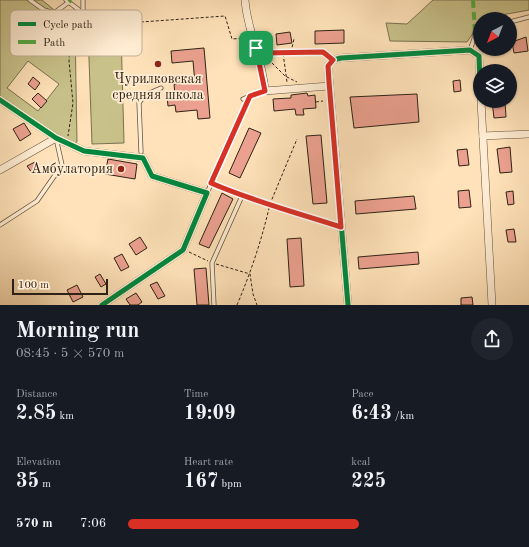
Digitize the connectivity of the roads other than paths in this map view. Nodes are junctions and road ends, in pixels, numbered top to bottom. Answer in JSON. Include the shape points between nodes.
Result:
{"nodes":[{"id":1,"x":30,"y":0,"type":"edge"},
{"id":2,"x":245,"y":0,"type":"edge"},
{"id":3,"x":67,"y":1,"type":"edge"},
{"id":4,"x":44,"y":10,"type":"edge"},
{"id":5,"x":57,"y":10,"type":"edge"},
{"id":6,"x":79,"y":10,"type":"edge"},
{"id":7,"x":529,"y":17,"type":"edge"},
{"id":8,"x":517,"y":20,"type":"edge"},
{"id":9,"x":473,"y":42,"type":"edge"},
{"id":10,"x":470,"y":50,"type":"junction"},
{"id":11,"x":479,"y":64,"type":"edge"},
{"id":12,"x":329,"y":86,"type":"junction"},
{"id":13,"x":161,"y":88,"type":"dead end"},
{"id":14,"x":265,"y":91,"type":"junction"},
{"id":15,"x":250,"y":96,"type":"junction"},
{"id":16,"x":243,"y":99,"type":"dead end"},
{"id":17,"x":0,"y":100,"type":"edge"},
{"id":18,"x":481,"y":108,"type":"edge"},
{"id":19,"x":529,"y":134,"type":"edge"},
{"id":20,"x":483,"y":136,"type":"junction"},
{"id":21,"x":56,"y":138,"type":"junction"},
{"id":22,"x":140,"y":152,"type":"dead end"},
{"id":23,"x":0,"y":170,"type":"edge"},
{"id":24,"x":211,"y":183,"type":"junction"},
{"id":25,"x":207,"y":193,"type":"junction"},
{"id":26,"x":0,"y":225,"type":"edge"},
{"id":27,"x":102,"y":305,"type":"edge"},
{"id":28,"x":214,"y":305,"type":"edge"},
{"id":29,"x":348,"y":305,"type":"edge"},
{"id":30,"x":492,"y":305,"type":"edge"}],
"edges":[{"from":1,"to":4,"type":"lane"},
{"from":2,"to":14,"type":"street","via":[[246,17]]},
{"from":3,"to":5,"type":"lane"},
{"from":3,"to":6,"type":"lane"},
{"from":7,"to":8,"type":"lane"},
{"from":9,"to":10,"type":"lane"},
{"from":10,"to":11,"type":"street","via":[[479,56]]},
{"from":10,"to":12,"type":"street","via":[[333,60],[328,66]]},
{"from":12,"to":14,"type":"street"},
{"from":12,"to":29,"type":"street"},
{"from":13,"to":22,"type":"lane","via":[[145,95],[139,103]]},
{"from":14,"to":15,"type":"lane"},
{"from":15,"to":16,"type":"lane"},
{"from":15,"to":24,"type":"lane"},
{"from":17,"to":21,"type":"street"},
{"from":18,"to":20,"type":"street"},
{"from":19,"to":20,"type":"street"},
{"from":20,"to":30,"type":"street"},
{"from":21,"to":23,"type":"street"},
{"from":21,"to":25,"type":"street","via":[[84,151],[143,158],[152,176]]},
{"from":21,"to":26,"type":"lane","via":[[62,165],[37,201]]},
{"from":24,"to":25,"type":"lane"},
{"from":24,"to":28,"type":"lane","via":[[242,196],[212,263]]},
{"from":25,"to":27,"type":"street","via":[[183,250]]}]}
